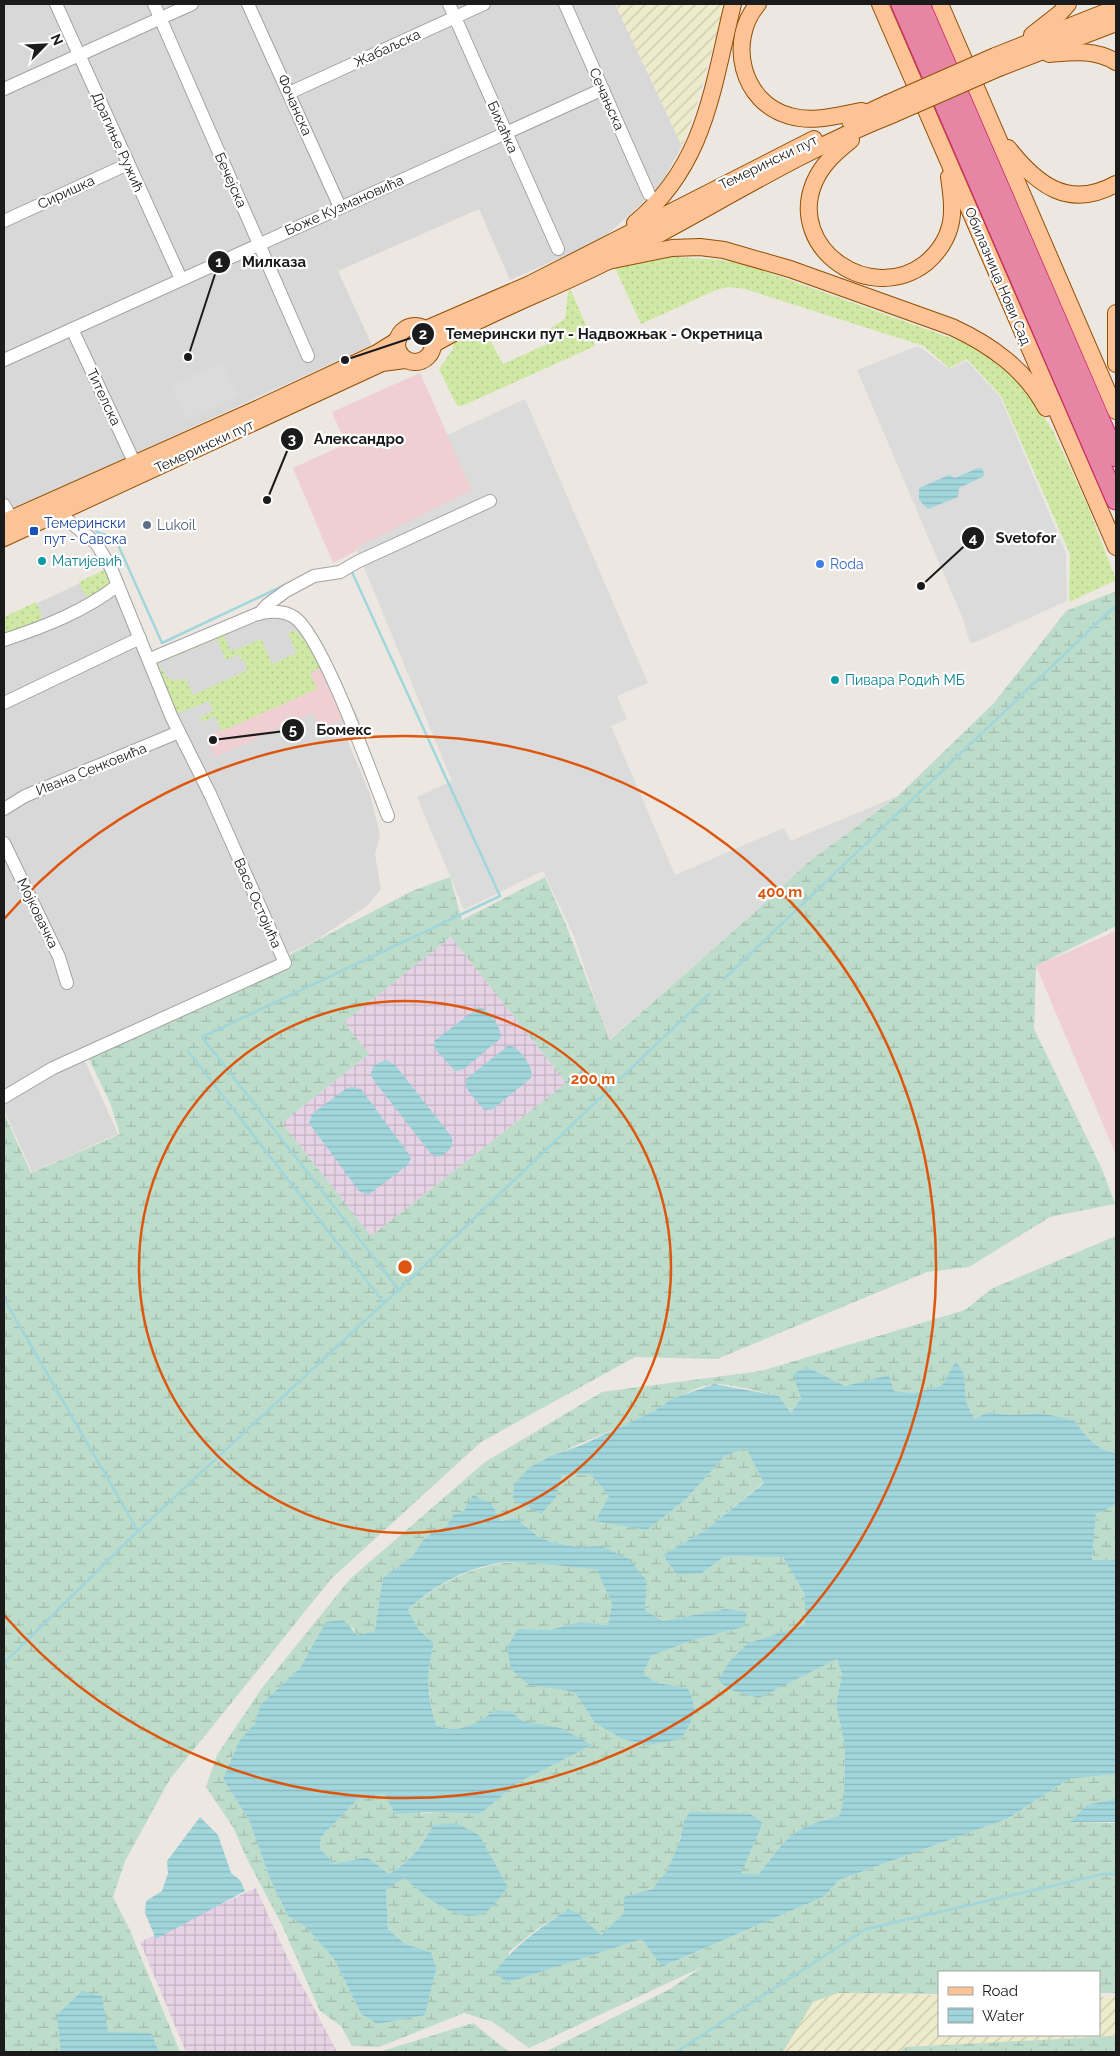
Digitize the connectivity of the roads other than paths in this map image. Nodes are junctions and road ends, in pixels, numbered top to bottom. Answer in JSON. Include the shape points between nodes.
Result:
{"nodes":[{"id":1,"x":56,"y":4,"type":"edge"},
{"id":2,"x":154,"y":4,"type":"edge"},
{"id":3,"x":192,"y":4,"type":"edge"},
{"id":4,"x":248,"y":4,"type":"edge"},
{"id":5,"x":449,"y":4,"type":"edge"},
{"id":6,"x":484,"y":4,"type":"edge"},
{"id":7,"x":565,"y":4,"type":"edge"},
{"id":8,"x":733,"y":4,"type":"edge"},
{"id":9,"x":758,"y":4,"type":"edge"},
{"id":10,"x":867,"y":4,"type":"edge"},
{"id":11,"x":880,"y":4,"type":"edge"},
{"id":12,"x":902,"y":4,"type":"edge"},
{"id":13,"x":920,"y":4,"type":"edge"},
{"id":14,"x":940,"y":4,"type":"edge"},
{"id":15,"x":944,"y":4,"type":"edge"},
{"id":16,"x":1068,"y":4,"type":"edge"},
{"id":17,"x":1116,"y":8,"type":"edge"},
{"id":18,"x":455,"y":17,"type":"junction"},
{"id":19,"x":160,"y":18,"type":"junction"},
{"id":20,"x":948,"y":21,"type":"junction"},
{"id":21,"x":1116,"y":23,"type":"edge"},
{"id":22,"x":894,"y":36,"type":"junction"},
{"id":23,"x":1020,"y":53,"type":"junction"},
{"id":24,"x":79,"y":55,"type":"junction"},
{"id":25,"x":1116,"y":62,"type":"edge"},
{"id":26,"x":4,"y":89,"type":"edge"},
{"id":27,"x":603,"y":89,"type":"junction"},
{"id":28,"x":289,"y":93,"type":"junction"},
{"id":29,"x":886,"y":108,"type":"junction"},
{"id":30,"x":870,"y":124,"type":"junction"},
{"id":31,"x":505,"y":133,"type":"junction"},
{"id":32,"x":996,"y":134,"type":"junction"},
{"id":33,"x":947,"y":159,"type":"junction"},
{"id":34,"x":128,"y":164,"type":"junction"},
{"id":35,"x":1116,"y":184,"type":"edge"},
{"id":36,"x":649,"y":194,"type":"dead end"},
{"id":37,"x":340,"y":207,"type":"junction"},
{"id":38,"x":4,"y":221,"type":"edge"},
{"id":39,"x":258,"y":243,"type":"junction"},
{"id":40,"x":558,"y":249,"type":"dead end"},
{"id":41,"x":607,"y":254,"type":"junction"},
{"id":42,"x":181,"y":279,"type":"junction"},
{"id":43,"x":1116,"y":313,"type":"edge"},
{"id":44,"x":72,"y":329,"type":"junction"},
{"id":45,"x":426,"y":329,"type":"junction"},
{"id":46,"x":398,"y":340,"type":"junction"},
{"id":47,"x":434,"y":344,"type":"junction"},
{"id":48,"x":308,"y":356,"type":"dead end"},
{"id":49,"x":4,"y":360,"type":"edge"},
{"id":50,"x":405,"y":360,"type":"junction"},
{"id":51,"x":1116,"y":364,"type":"edge"},
{"id":52,"x":1116,"y":412,"type":"edge"},
{"id":53,"x":1074,"y":451,"type":"junction"},
{"id":54,"x":1116,"y":457,"type":"edge"},
{"id":55,"x":135,"y":464,"type":"junction"},
{"id":56,"x":1116,"y":500,"type":"edge"},
{"id":57,"x":490,"y":501,"type":"dead end"},
{"id":58,"x":61,"y":512,"type":"junction"},
{"id":59,"x":8,"y":523,"type":"edge"},
{"id":60,"x":1116,"y":547,"type":"edge"},
{"id":61,"x":118,"y":585,"type":"junction"},
{"id":62,"x":259,"y":614,"type":"junction"},
{"id":63,"x":140,"y":638,"type":"junction"},
{"id":64,"x":4,"y":640,"type":"edge"},
{"id":65,"x":150,"y":659,"type":"junction"},
{"id":66,"x":4,"y":703,"type":"edge"},
{"id":67,"x":180,"y":732,"type":"junction"},
{"id":68,"x":4,"y":809,"type":"edge"},
{"id":69,"x":388,"y":816,"type":"dead end"},
{"id":70,"x":4,"y":843,"type":"edge"},
{"id":71,"x":67,"y":984,"type":"dead end"},
{"id":72,"x":4,"y":1097,"type":"edge"}],
"edges":[{"from":1,"to":24,"type":"street","name":"Драгиње Ружић"},
{"from":2,"to":19,"type":"street","name":"Бечејска"},
{"from":3,"to":19,"type":"street"},
{"from":4,"to":28,"type":"street","name":"Фочанска"},
{"from":5,"to":18,"type":"street","name":"Бихаћка"},
{"from":6,"to":18,"type":"street","name":"Жабаљска"},
{"from":7,"to":27,"type":"street","name":"Сечањска"},
{"from":8,"to":41,"type":"main road","via":[[700,133],[682,170],[672,186]]},
{"from":9,"to":29,"type":"main road","via":[[744,29],[741,52],[748,80],[760,98],[778,112],[801,118]]},
{"from":10,"to":22,"type":"main road"},
{"from":11,"to":22,"type":"main road","name":"Обилазница Нови Сад"},
{"from":12,"to":56,"type":"highway"},
{"from":13,"to":54,"type":"highway"},
{"from":14,"to":20,"type":"main road"},
{"from":15,"to":20,"type":"main road"},
{"from":16,"to":23,"type":"main road"},
{"from":17,"to":23,"type":"main road","name":"Темерински пут"},
{"from":18,"to":28,"type":"street","name":"Жабаљска"},
{"from":18,"to":31,"type":"street","name":"Бихаћка"},
{"from":19,"to":24,"type":"street"},
{"from":19,"to":39,"type":"street","name":"Бечејска"},
{"from":20,"to":32,"type":"main road"},
{"from":21,"to":23,"type":"main road","name":"Темерински пут"},
{"from":22,"to":33,"type":"main road","name":"Обилазница Нови Сад"},
{"from":23,"to":25,"type":"main road","via":[[1089,52]]},
{"from":23,"to":29,"type":"main road","name":"Темерински пут","bridge":true},
{"from":24,"to":26,"type":"street"},
{"from":24,"to":34,"type":"street","name":"Драгиње Ружић"},
{"from":27,"to":31,"type":"street","name":"Боже Кузмановића"},
{"from":27,"to":36,"type":"street","name":"Сечањска"},
{"from":28,"to":37,"type":"street","name":"Фочанска"},
{"from":29,"to":30,"type":"main road","name":"Темерински пут"},
{"from":29,"to":41,"type":"main road","name":"Темерински пут","via":[[710,190]]},
{"from":30,"to":33,"type":"main road","via":[[823,166],[810,197],[809,214],[817,240],[832,260],[850,272],[872,278],[897,277],[920,268],[934,256],[951,223]]},
{"from":30,"to":41,"type":"main road","name":"Темерински пут"},
{"from":31,"to":37,"type":"street","name":"Боже Кузмановића"},
{"from":31,"to":40,"type":"street","name":"Бихаћка"},
{"from":32,"to":35,"type":"main road","via":[[1034,178],[1049,187],[1082,194]]},
{"from":32,"to":52,"type":"main road"},
{"from":33,"to":53,"type":"main road","name":"Обилазница Нови Сад"},
{"from":34,"to":38,"type":"street","name":"Сиришка"},
{"from":34,"to":42,"type":"street","name":"Драгиње Ружић"},
{"from":37,"to":39,"type":"street","name":"Боже Кузмановића"},
{"from":39,"to":42,"type":"street","name":"Боже Кузмановића"},
{"from":39,"to":48,"type":"street","name":"Бечејска"},
{"from":41,"to":45,"type":"main road","name":"Темерински пут"},
{"from":41,"to":47,"type":"main road","name":"Темерински пут"},
{"from":41,"to":53,"type":"main road","via":[[700,247],[724,250],[790,269],[952,327],[987,345],[1016,368],[1035,390]]},
{"from":42,"to":44,"type":"street","name":"Боже Кузмановића"},
{"from":43,"to":51,"type":"main road"},
{"from":44,"to":49,"type":"street","name":"Боже Кузмановића"},
{"from":44,"to":55,"type":"street","name":"Тителска"},
{"from":45,"to":46,"type":"main road","via":[[409,328],[400,334]]},
{"from":45,"to":47,"type":"main road"},
{"from":46,"to":50,"type":"main road","via":[[398,351]]},
{"from":46,"to":55,"type":"main road","name":"Темерински пут"},
{"from":47,"to":50,"type":"main road","via":[[426,359],[416,362]]},
{"from":50,"to":58,"type":"main road","name":"Темерински пут","via":[[382,363]]},
{"from":53,"to":60,"type":"main road","name":"Обилазница Нови Сад"},
{"from":55,"to":59,"type":"main road","name":"Темерински пут"},
{"from":57,"to":62,"type":"street","via":[[345,569],[314,576],[286,591]]},
{"from":58,"to":59,"type":"main road","name":"Темерински пут"},
{"from":58,"to":61,"type":"street","name":"Васе Остојића","via":[[96,543]]},
{"from":61,"to":63,"type":"street","name":"Васе Остојића"},
{"from":61,"to":64,"type":"street","via":[[54,622]]},
{"from":62,"to":65,"type":"street"},
{"from":62,"to":69,"type":"street","via":[[271,611],[293,616],[309,635],[336,688]]},
{"from":63,"to":65,"type":"street","name":"Васе Остојића"},
{"from":63,"to":66,"type":"street"},
{"from":65,"to":67,"type":"street","name":"Васе Остојића"},
{"from":67,"to":68,"type":"street","name":"Ивана Сенковића","via":[[25,796]]},
{"from":67,"to":72,"type":"street","name":"Васе Остојића","via":[[285,964],[53,1068]]},
{"from":70,"to":71,"type":"street","name":"Мојковачка","via":[[59,956]]}]}
